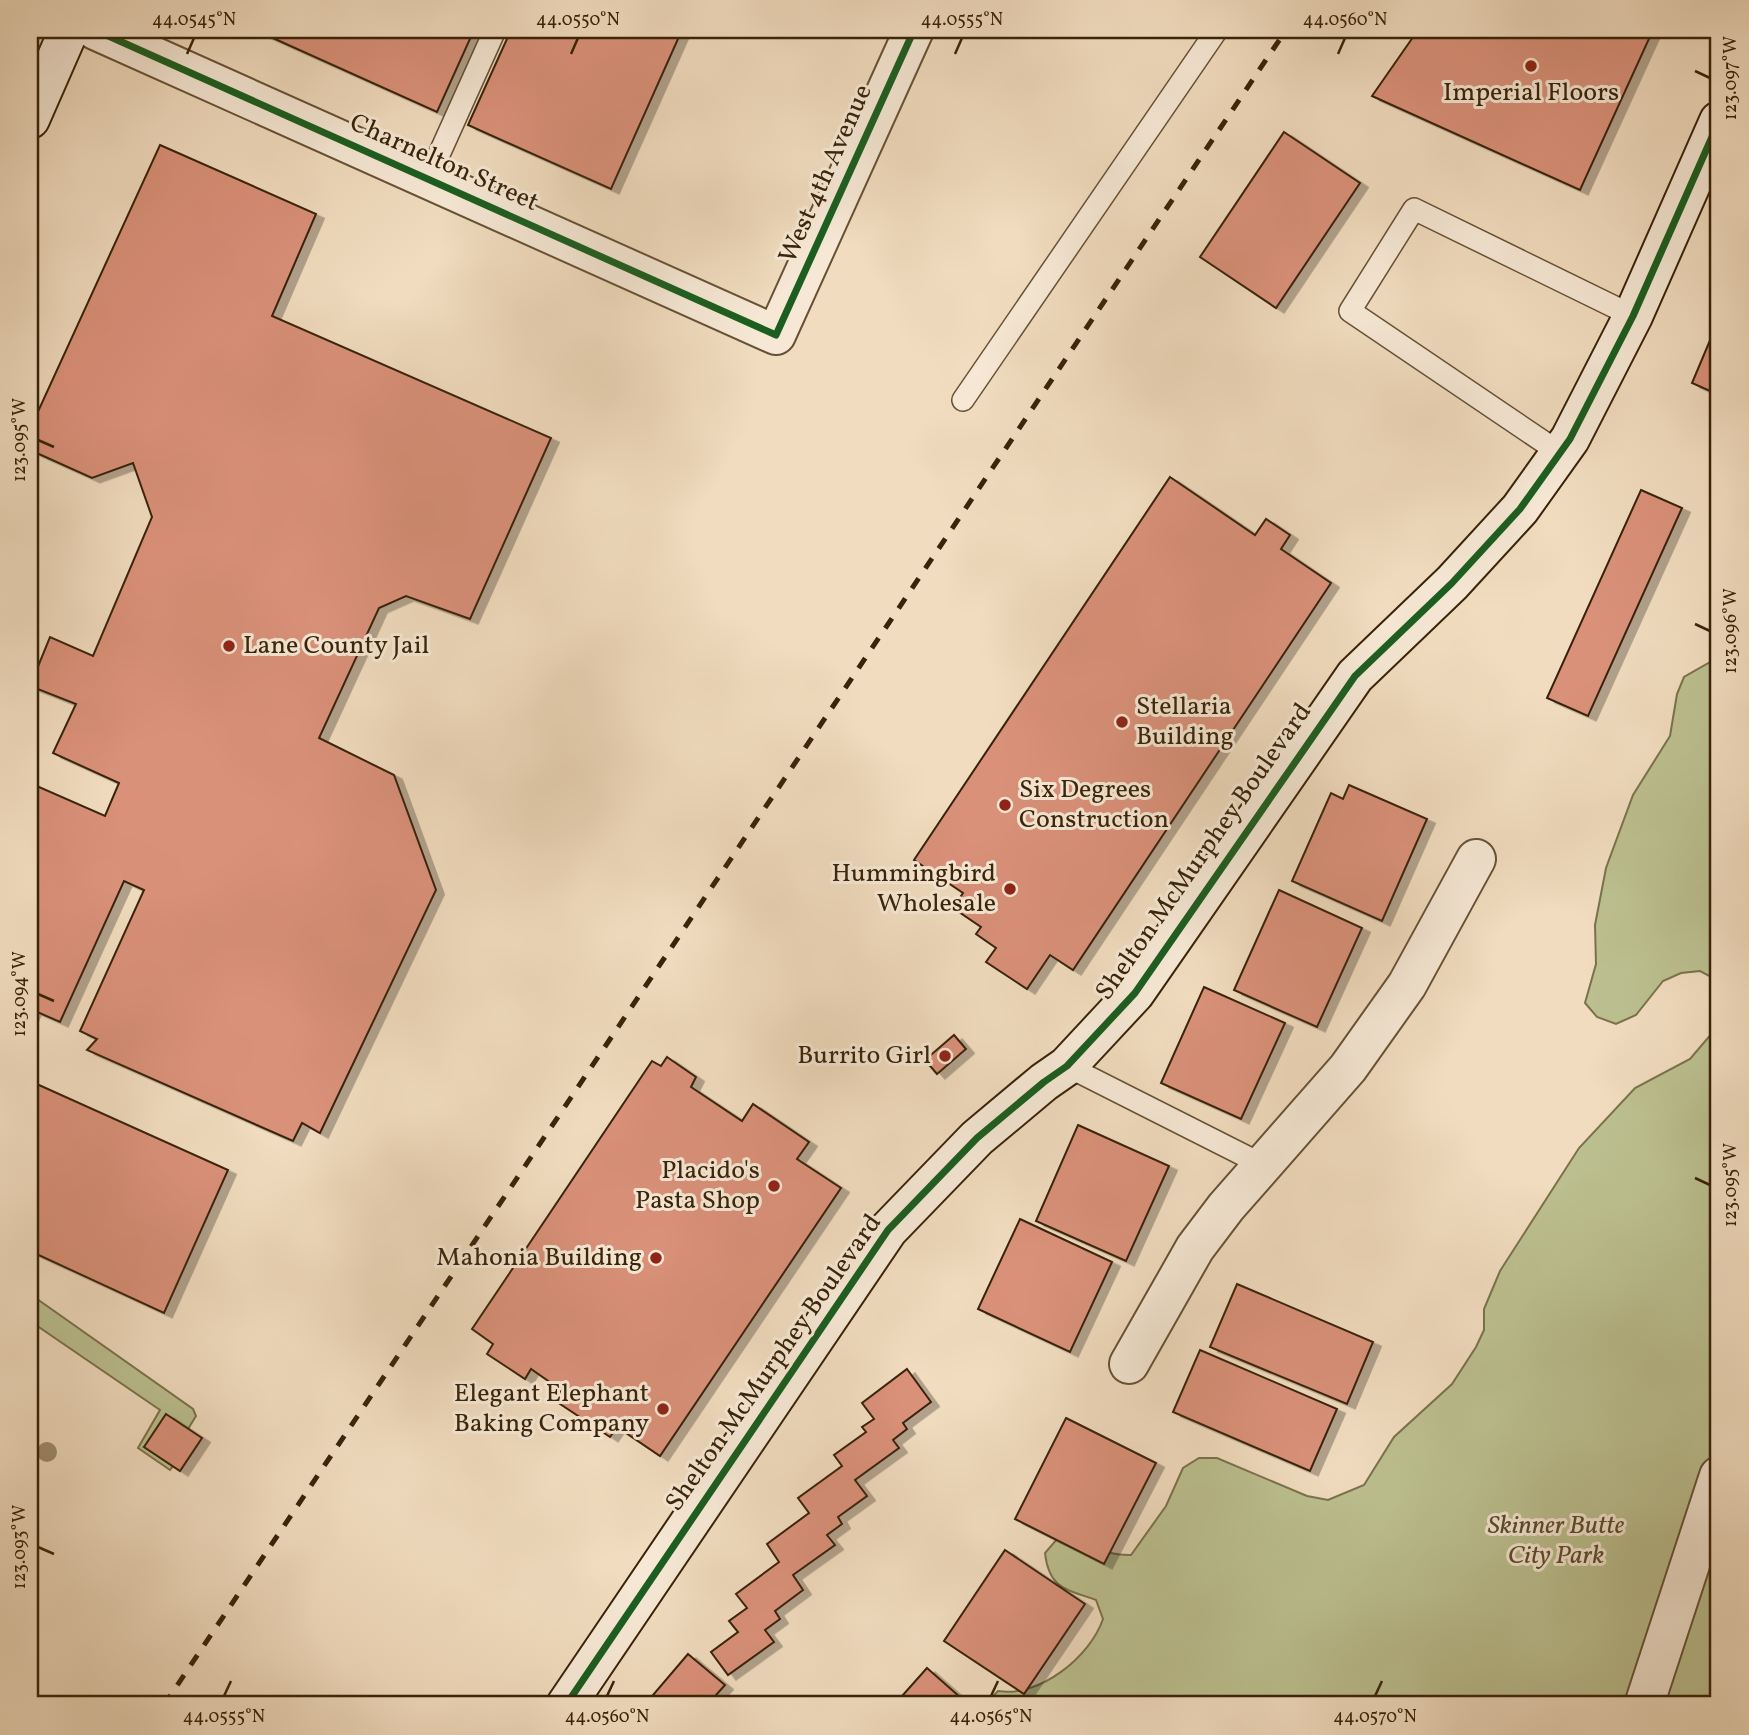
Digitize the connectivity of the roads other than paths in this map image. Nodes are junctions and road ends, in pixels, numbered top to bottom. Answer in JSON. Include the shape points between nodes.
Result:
{"nodes":[{"id":1,"x":69,"y":30,"type":"edge"},
{"id":2,"x":95,"y":30,"type":"edge"},
{"id":3,"x":495,"y":30,"type":"edge"},
{"id":4,"x":914,"y":30,"type":"edge"},
{"id":5,"x":1216,"y":30,"type":"edge"},
{"id":6,"x":30,"y":119,"type":"edge"},
{"id":7,"x":1719,"y":121,"type":"edge"},
{"id":8,"x":428,"y":179,"type":"junction"},
{"id":9,"x":1633,"y":316,"type":"junction"},
{"id":10,"x":776,"y":335,"type":"joint"},
{"id":11,"x":963,"y":400,"type":"dead end"},
{"id":12,"x":1560,"y":453,"type":"junction"},
{"id":13,"x":1476,"y":859,"type":"dead end"},
{"id":14,"x":1068,"y":1066,"type":"junction"},
{"id":15,"x":1263,"y":1165,"type":"junction"},
{"id":16,"x":1129,"y":1364,"type":"dead end"},
{"id":17,"x":1719,"y":1476,"type":"edge"},
{"id":18,"x":566,"y":1705,"type":"edge"},
{"id":19,"x":1644,"y":1705,"type":"edge"}],
"edges":[{"from":1,"to":6,"type":"street"},
{"from":2,"to":8,"type":"street","name":"Charnelton Street"},
{"from":3,"to":8,"type":"lane"},
{"from":4,"to":10,"type":"street","name":"West 4th Avenue"},
{"from":5,"to":11,"type":"lane"},
{"from":7,"to":9,"type":"street","name":"Shelton McMurphey Boulevard"},
{"from":8,"to":10,"type":"street","name":"Charnelton Street"},
{"from":9,"to":12,"type":"street","name":"Shelton McMurphey Boulevard"},
{"from":9,"to":12,"type":"lane","via":[[1414,209],[1350,311]]},
{"from":12,"to":14,"type":"street","name":"Shelton McMurphey Boulevard","via":[[1520,509],[1452,583],[1355,676],[1135,993]]},
{"from":13,"to":15,"type":"street","via":[[1408,985],[1348,1068]]},
{"from":14,"to":15,"type":"lane"},
{"from":14,"to":18,"type":"street","name":"Shelton McMurphey Boulevard","via":[[977,1138],[888,1230]]},
{"from":15,"to":16,"type":"street","via":[[1195,1248]]},
{"from":17,"to":19,"type":"street"}]}
